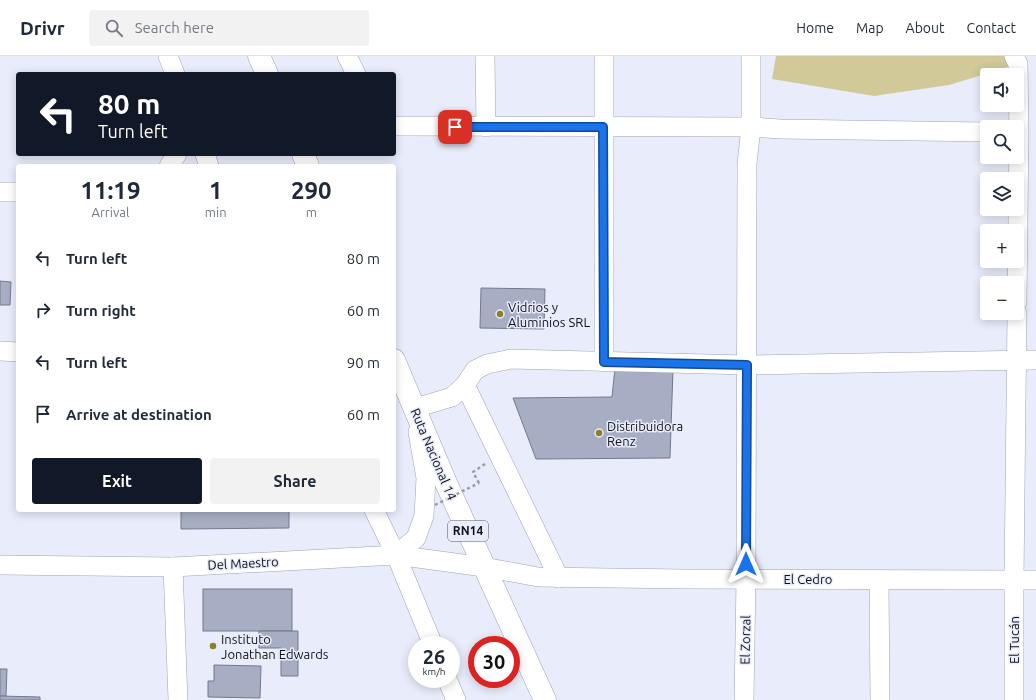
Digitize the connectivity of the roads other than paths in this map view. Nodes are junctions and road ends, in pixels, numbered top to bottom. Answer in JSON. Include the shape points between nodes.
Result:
{"nodes":[{"id":1,"x":168,"y":56,"type":"edge"},
{"id":2,"x":259,"y":56,"type":"edge"},
{"id":3,"x":347,"y":56,"type":"edge"},
{"id":4,"x":485,"y":56,"type":"edge"},
{"id":5,"x":604,"y":56,"type":"edge"},
{"id":6,"x":751,"y":56,"type":"edge"},
{"id":7,"x":1014,"y":56,"type":"edge"},
{"id":8,"x":174,"y":72,"type":"edge"},
{"id":9,"x":266,"y":72,"type":"edge"},
{"id":10,"x":355,"y":72,"type":"edge"},
{"id":11,"x":1023,"y":120,"type":"edge"},
{"id":12,"x":396,"y":126,"type":"edge"},
{"id":13,"x":486,"y":127,"type":"junction"},
{"id":14,"x":603,"y":127,"type":"junction"},
{"id":15,"x":751,"y":127,"type":"junction"},
{"id":16,"x":980,"y":132,"type":"edge"},
{"id":17,"x":1023,"y":164,"type":"edge"},
{"id":18,"x":0,"y":192,"type":"edge"},
{"id":19,"x":16,"y":192,"type":"edge"},
{"id":20,"x":1018,"y":276,"type":"edge"},
{"id":21,"x":1017,"y":320,"type":"edge"},
{"id":22,"x":0,"y":351,"type":"edge"},
{"id":23,"x":16,"y":352,"type":"edge"},
{"id":24,"x":1016,"y":360,"type":"junction"},
{"id":25,"x":1036,"y":360,"type":"edge"},
{"id":26,"x":604,"y":362,"type":"junction"},
{"id":27,"x":396,"y":365,"type":"edge"},
{"id":28,"x":747,"y":365,"type":"junction"},
{"id":29,"x":465,"y":385,"type":"junction"},
{"id":30,"x":415,"y":410,"type":"junction"},
{"id":31,"x":375,"y":512,"type":"edge"},
{"id":32,"x":396,"y":555,"type":"junction"},
{"id":33,"x":0,"y":565,"type":"edge"},
{"id":34,"x":173,"y":567,"type":"junction"},
{"id":35,"x":484,"y":567,"type":"junction"},
{"id":36,"x":559,"y":578,"type":"junction"},
{"id":37,"x":746,"y":579,"type":"junction"},
{"id":38,"x":879,"y":580,"type":"junction"},
{"id":39,"x":1014,"y":580,"type":"junction"},
{"id":40,"x":1036,"y":580,"type":"edge"},
{"id":41,"x":429,"y":636,"type":"edge"},
{"id":42,"x":451,"y":688,"type":"edge"},
{"id":43,"x":178,"y":700,"type":"edge"},
{"id":44,"x":456,"y":700,"type":"edge"},
{"id":45,"x":545,"y":700,"type":"edge"},
{"id":46,"x":744,"y":700,"type":"edge"},
{"id":47,"x":880,"y":700,"type":"edge"},
{"id":48,"x":1014,"y":700,"type":"edge"}],
"edges":[{"from":1,"to":8,"type":"street"},
{"from":2,"to":9,"type":"highway"},
{"from":3,"to":10,"type":"street"},
{"from":4,"to":13,"type":"street"},
{"from":5,"to":14,"type":"street"},
{"from":6,"to":15,"type":"street","name":"El Zorzal"},
{"from":7,"to":11,"type":"street","via":[[1018,64]]},
{"from":12,"to":13,"type":"street"},
{"from":13,"to":14,"type":"street"},
{"from":14,"to":15,"type":"street"},
{"from":14,"to":26,"type":"street"},
{"from":15,"to":16,"type":"street"},
{"from":15,"to":28,"type":"street","name":"El Zorzal","via":[[747,164]]},
{"from":17,"to":20,"type":"street"},
{"from":18,"to":19,"type":"street"},
{"from":21,"to":24,"type":"street","name":"El Tucán"},
{"from":22,"to":23,"type":"street"},
{"from":24,"to":25,"type":"street"},
{"from":24,"to":28,"type":"street"},
{"from":24,"to":39,"type":"street","name":"El Tucán"},
{"from":26,"to":28,"type":"street"},
{"from":26,"to":29,"type":"street","via":[[511,359],[475,370]]},
{"from":27,"to":30,"type":"highway","name":"Ruta Nacional 14","number":"RN14"},
{"from":28,"to":37,"type":"street","name":"El Zorzal"},
{"from":29,"to":30,"type":"street","via":[[452,397]]},
{"from":29,"to":36,"type":"street"},
{"from":30,"to":32,"type":"street","via":[[426,478],[424,516],[416,538]]},
{"from":30,"to":35,"type":"highway","name":"Ruta Nacional 14","number":"RN14"},
{"from":31,"to":32,"type":"street"},
{"from":32,"to":34,"type":"street","name":"Del Maestro"},
{"from":32,"to":35,"type":"street","name":"Del Maestro"},
{"from":32,"to":41,"type":"street"},
{"from":33,"to":34,"type":"street","name":"Del Maestro"},
{"from":34,"to":43,"type":"street"},
{"from":35,"to":36,"type":"street","name":"El Cedro","via":[[538,577]]},
{"from":35,"to":45,"type":"highway","name":"Ruta Nacional 14","number":"RN14"},
{"from":36,"to":37,"type":"street","name":"El Cedro"},
{"from":37,"to":38,"type":"street","name":"El Cedro"},
{"from":37,"to":46,"type":"street","name":"El Zorzal"},
{"from":38,"to":39,"type":"street","name":"El Cedro"},
{"from":38,"to":47,"type":"street"},
{"from":39,"to":40,"type":"street","name":"El Cedro"},
{"from":39,"to":48,"type":"street","name":"El Tucán"},
{"from":42,"to":44,"type":"street"}]}
